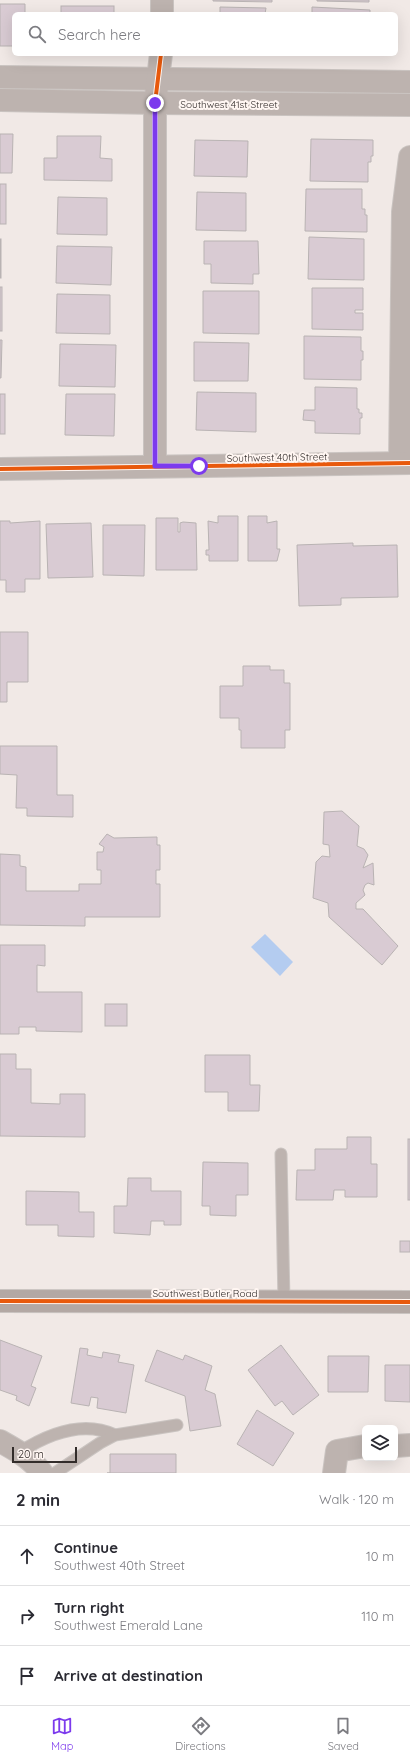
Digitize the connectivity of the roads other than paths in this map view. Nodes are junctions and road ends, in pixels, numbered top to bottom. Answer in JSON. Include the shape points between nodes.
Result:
{"nodes":[{"id":1,"x":162,"y":0,"type":"edge"},
{"id":2,"x":162,"y":12,"type":"edge"},
{"id":3,"x":161,"y":56,"type":"edge"},
{"id":4,"x":0,"y":77,"type":"edge"},
{"id":5,"x":159,"y":79,"type":"junction"},
{"id":6,"x":410,"y":82,"type":"edge"},
{"id":7,"x":0,"y":100,"type":"edge"},
{"id":8,"x":155,"y":103,"type":"junction"},
{"id":9,"x":410,"y":105,"type":"edge"},
{"id":10,"x":410,"y":157,"type":"edge"},
{"id":11,"x":405,"y":463,"type":"edge"},
{"id":12,"x":155,"y":466,"type":"junction"},
{"id":13,"x":0,"y":468,"type":"edge"},
{"id":14,"x":280,"y":1154,"type":"dead end"},
{"id":15,"x":0,"y":1301,"type":"edge"},
{"id":16,"x":284,"y":1302,"type":"junction"},
{"id":17,"x":410,"y":1302,"type":"edge"},
{"id":18,"x":177,"y":1424,"type":"dead end"},
{"id":19,"x":115,"y":1435,"type":"junction"},
{"id":20,"x":0,"y":1441,"type":"edge"},
{"id":21,"x":410,"y":1445,"type":"edge"},
{"id":22,"x":398,"y":1446,"type":"edge"},
{"id":23,"x":362,"y":1447,"type":"edge"},
{"id":24,"x":20,"y":1452,"type":"junction"},
{"id":25,"x":42,"y":1473,"type":"edge"},
{"id":26,"x":55,"y":1473,"type":"edge"},
{"id":27,"x":334,"y":1473,"type":"edge"}],
"edges":[{"from":1,"to":2,"type":"street"},
{"from":3,"to":5,"type":"street"},
{"from":4,"to":5,"type":"street"},
{"from":5,"to":6,"type":"street"},
{"from":5,"to":8,"type":"street"},
{"from":7,"to":8,"type":"street","name":"Southwest 41st Street"},
{"from":8,"to":9,"type":"street","name":"Southwest 41st Street"},
{"from":8,"to":12,"type":"street"},
{"from":10,"to":11,"type":"street","via":[[402,212]]},
{"from":11,"to":12,"type":"street","name":"Southwest 40th Street"},
{"from":12,"to":13,"type":"street","name":"Southwest 40th Street"},
{"from":14,"to":16,"type":"lane"},
{"from":15,"to":16,"type":"main road","name":"Southwest Butler Road"},
{"from":16,"to":17,"type":"main road","name":"Southwest Butler Road"},
{"from":18,"to":19,"type":"lane"},
{"from":19,"to":24,"type":"lane","via":[[104,1429],[74,1430],[41,1439]]},
{"from":19,"to":26,"type":"lane","via":[[100,1442]]},
{"from":20,"to":24,"type":"street"},
{"from":21,"to":22,"type":"street"},
{"from":23,"to":27,"type":"street","via":[[337,1451]]},
{"from":24,"to":25,"type":"street"}]}
